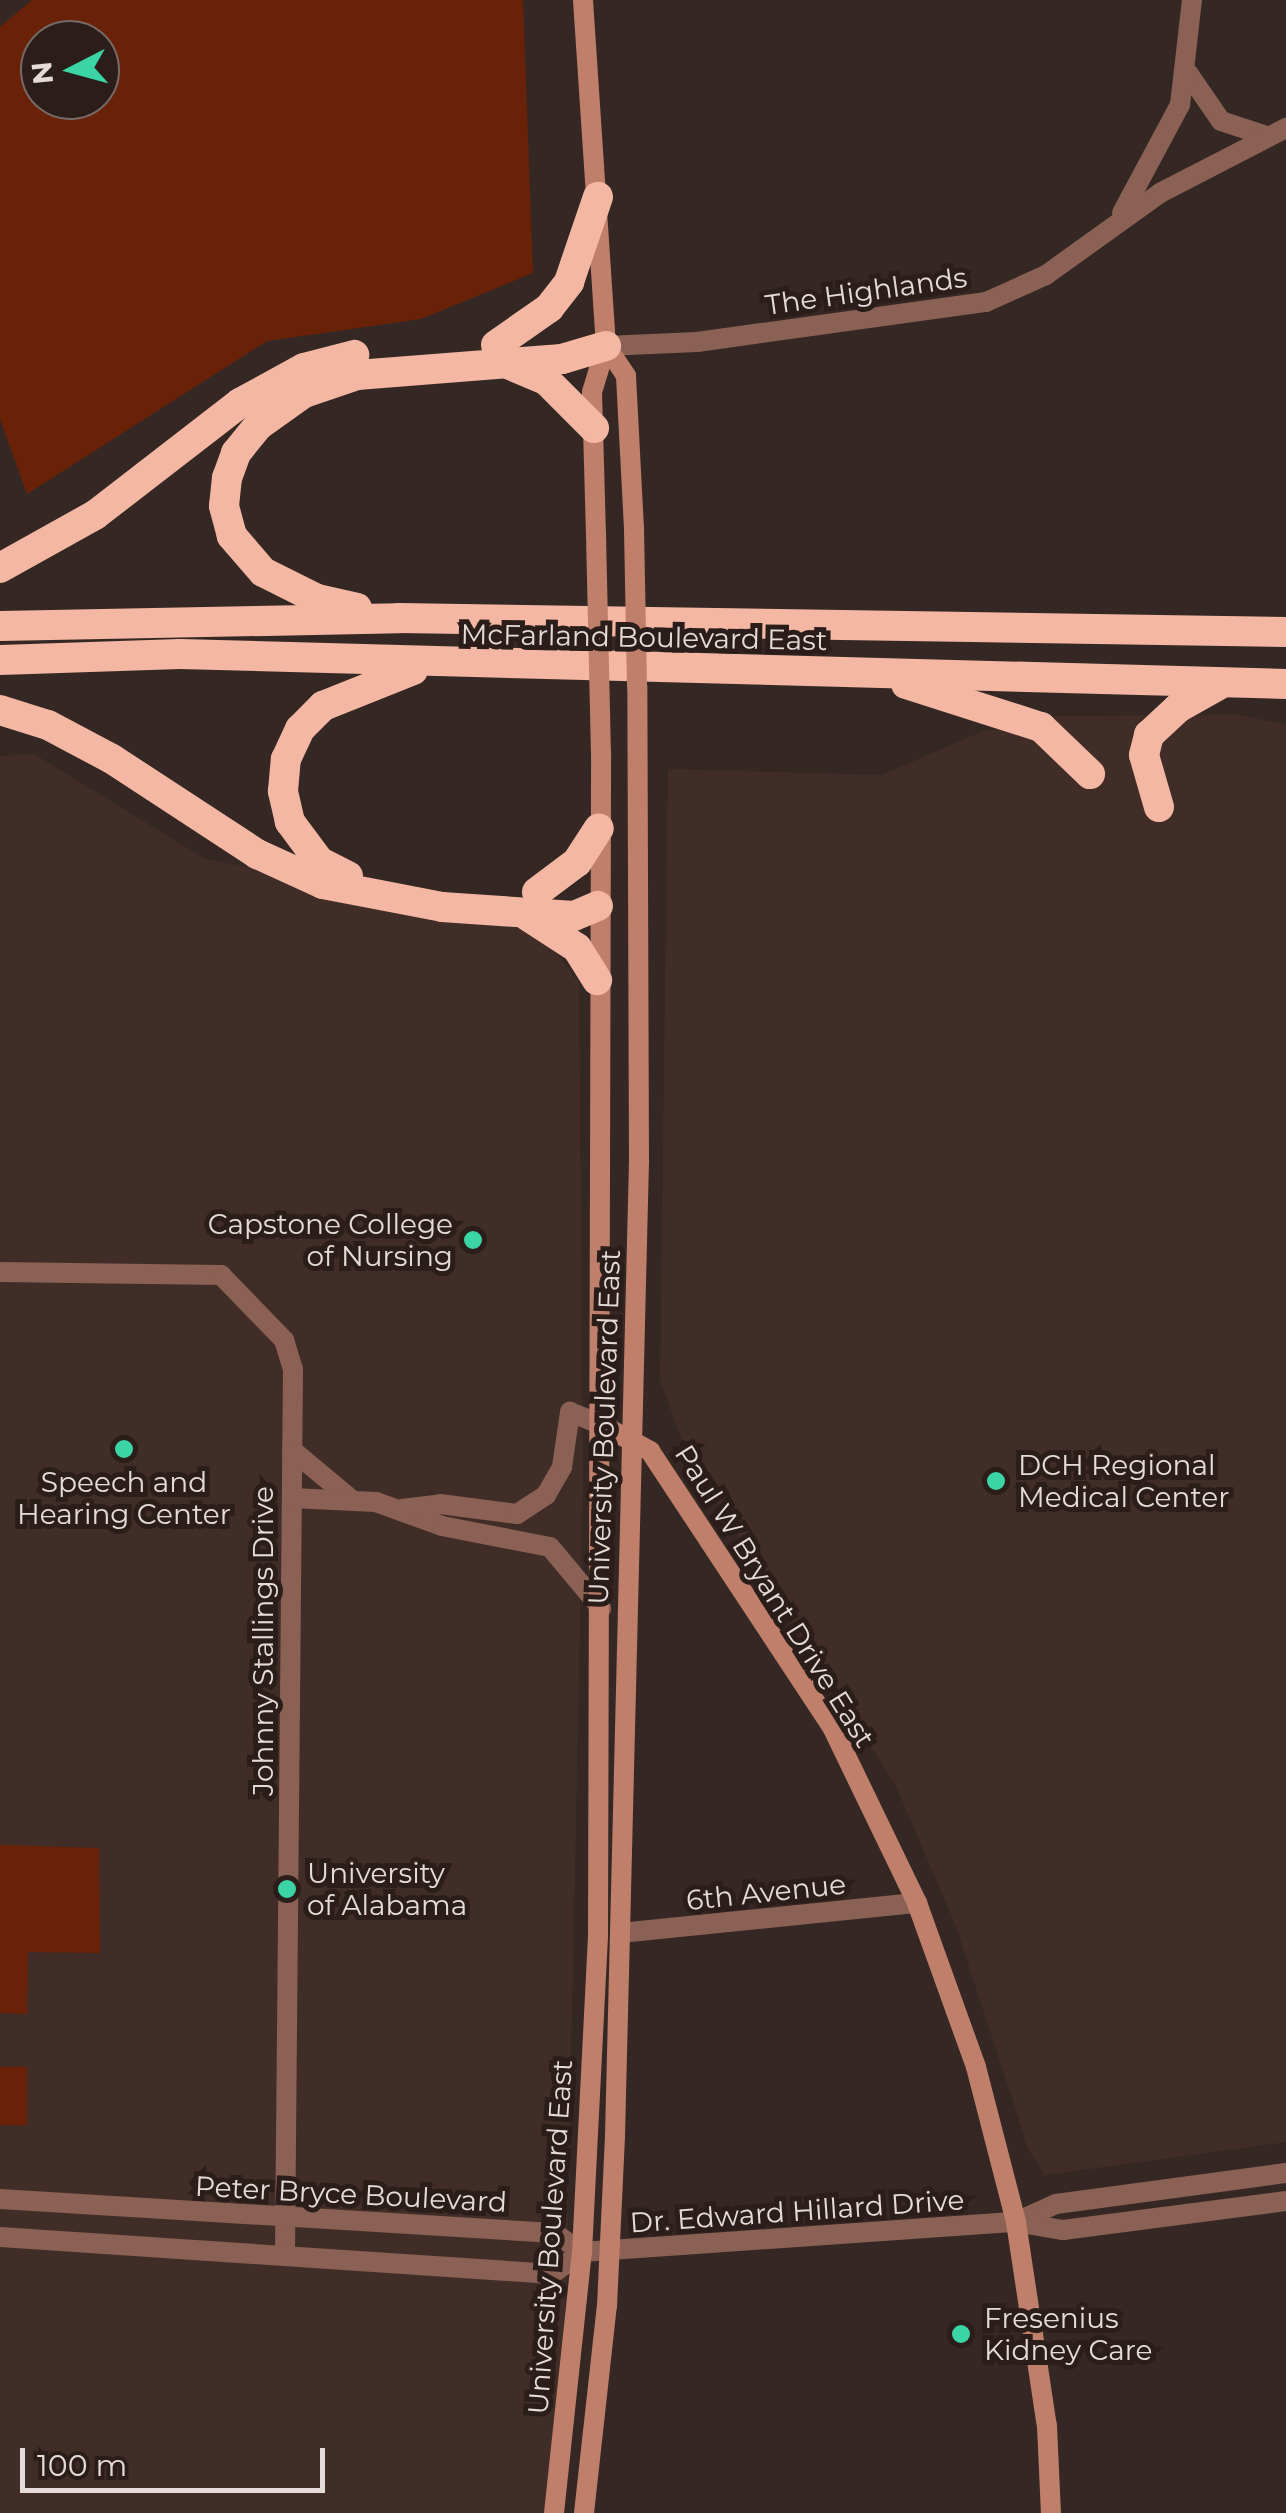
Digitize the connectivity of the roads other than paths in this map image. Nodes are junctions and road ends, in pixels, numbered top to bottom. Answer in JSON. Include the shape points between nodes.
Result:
{"nodes":[{"id":1,"x":583,"y":0,"type":"edge"},
{"id":2,"x":1192,"y":0,"type":"edge"},
{"id":3,"x":1188,"y":74,"type":"junction"},
{"id":4,"x":1276,"y":132,"type":"edge"},
{"id":5,"x":598,"y":197,"type":"junction"},
{"id":6,"x":1118,"y":219,"type":"junction"},
{"id":7,"x":606,"y":346,"type":"junction"},
{"id":8,"x":502,"y":354,"type":"junction"},
{"id":9,"x":594,"y":428,"type":"junction"},
{"id":10,"x":0,"y":568,"type":"edge"},
{"id":11,"x":399,"y":618,"type":"junction"},
{"id":12,"x":0,"y":626,"type":"edge"},
{"id":13,"x":1286,"y":632,"type":"edge"},
{"id":14,"x":0,"y":660,"type":"edge"},
{"id":15,"x":440,"y":664,"type":"junction"},
{"id":16,"x":874,"y":674,"type":"junction"},
{"id":17,"x":1222,"y":683,"type":"junction"},
{"id":18,"x":1286,"y":684,"type":"edge"},
{"id":19,"x":0,"y":710,"type":"edge"},
{"id":20,"x":1090,"y":774,"type":"dead end"},
{"id":21,"x":1160,"y":807,"type":"dead end"},
{"id":22,"x":599,"y":828,"type":"junction"},
{"id":23,"x":527,"y":902,"type":"junction"},
{"id":24,"x":598,"y":906,"type":"junction"},
{"id":25,"x":596,"y":980,"type":"junction"},
{"id":26,"x":0,"y":1272,"type":"edge"},
{"id":27,"x":602,"y":1426,"type":"junction"},
{"id":28,"x":630,"y":1435,"type":"junction"},
{"id":29,"x":292,"y":1450,"type":"junction"},
{"id":30,"x":292,"y":1498,"type":"junction"},
{"id":31,"x":352,"y":1500,"type":"junction"},
{"id":32,"x":402,"y":1509,"type":"junction"},
{"id":33,"x":601,"y":1608,"type":"junction"},
{"id":34,"x":917,"y":1904,"type":"junction"},
{"id":35,"x":620,"y":1934,"type":"junction"},
{"id":36,"x":1286,"y":2173,"type":"edge"},
{"id":37,"x":0,"y":2199,"type":"edge"},
{"id":38,"x":1286,"y":2201,"type":"edge"},
{"id":39,"x":286,"y":2218,"type":"junction"},
{"id":40,"x":1016,"y":2222,"type":"junction"},
{"id":41,"x":0,"y":2238,"type":"edge"},
{"id":42,"x":582,"y":2252,"type":"junction"},
{"id":43,"x":612,"y":2252,"type":"junction"},
{"id":44,"x":286,"y":2256,"type":"junction"},
{"id":45,"x":554,"y":2513,"type":"edge"},
{"id":46,"x":584,"y":2513,"type":"edge"},
{"id":47,"x":1051,"y":2513,"type":"edge"}],
"edges":[{"from":1,"to":5,"type":"main road","name":"University Boulevard East"},
{"from":2,"to":3,"type":"street"},
{"from":3,"to":4,"type":"street","via":[[1221,121]]},
{"from":3,"to":6,"type":"street","via":[[1169,133]]},
{"from":4,"to":6,"type":"street","name":"The Highlands"},
{"from":5,"to":7,"type":"main road","name":"University Boulevard East"},
{"from":5,"to":8,"type":"highway","via":[[569,282]]},
{"from":6,"to":7,"type":"street","name":"The Highlands","via":[[1046,275],[986,302],[647,347]]},
{"from":7,"to":8,"type":"highway"},
{"from":7,"to":9,"type":"main road","name":"University Boulevard East","via":[[592,392]]},
{"from":7,"to":28,"type":"main road","name":"University Boulevard East","bridge":true,"via":[[626,376],[634,528],[639,1162]]},
{"from":8,"to":9,"type":"highway","via":[[546,380]]},
{"from":8,"to":10,"type":"highway","via":[[351,355],[304,368],[240,404],[95,515]]},
{"from":8,"to":11,"type":"highway","via":[[338,379],[288,402],[236,453],[224,506],[232,536],[251,562],[317,599]]},
{"from":9,"to":22,"type":"main road","name":"University Boulevard East","bridge":true},
{"from":11,"to":12,"type":"highway","name":"McFarland Boulevard East"},
{"from":11,"to":13,"type":"highway","name":"McFarland Boulevard East"},
{"from":14,"to":15,"type":"highway","name":"McFarland Boulevard East","via":[[180,654]]},
{"from":15,"to":16,"type":"highway","name":"McFarland Boulevard East"},
{"from":15,"to":23,"type":"highway","via":[[372,684],[311,717],[286,758],[283,791],[290,822],[320,861],[348,876]]},
{"from":16,"to":17,"type":"highway","name":"McFarland Boulevard East"},
{"from":16,"to":20,"type":"highway","via":[[1041,727]]},
{"from":17,"to":18,"type":"highway","name":"McFarland Boulevard East"},
{"from":17,"to":21,"type":"highway","via":[[1178,708],[1149,735],[1144,755]]},
{"from":19,"to":23,"type":"highway","via":[[48,724],[256,854],[322,884],[442,907]]},
{"from":22,"to":23,"type":"highway","via":[[577,862]]},
{"from":22,"to":24,"type":"main road","name":"University Boulevard East"},
{"from":23,"to":24,"type":"highway","via":[[574,916]]},
{"from":23,"to":25,"type":"highway","via":[[577,948]]},
{"from":24,"to":25,"type":"main road","name":"University Boulevard East"},
{"from":25,"to":27,"type":"main road","name":"University Boulevard East"},
{"from":26,"to":29,"type":"street","name":"Johnny Stallings Drive","via":[[221,1274],[284,1340],[294,1368]]},
{"from":27,"to":28,"type":"main road","name":"Paul W Bryant Drive East"},
{"from":27,"to":32,"type":"street","via":[[570,1412],[562,1467],[546,1495],[517,1514],[440,1504]]},
{"from":27,"to":33,"type":"main road","name":"University Boulevard East"},
{"from":28,"to":34,"type":"main road","name":"Paul W Bryant Drive East","via":[[650,1451],[833,1729]]},
{"from":28,"to":35,"type":"main road","name":"University Boulevard East"},
{"from":29,"to":30,"type":"street","name":"Johnny Stallings Drive"},
{"from":29,"to":31,"type":"street"},
{"from":30,"to":31,"type":"street"},
{"from":30,"to":39,"type":"street","name":"Johnny Stallings Drive"},
{"from":31,"to":32,"type":"street"},
{"from":32,"to":33,"type":"street","via":[[442,1526],[550,1546]]},
{"from":33,"to":42,"type":"main road","name":"University Boulevard East","via":[[598,1936]]},
{"from":34,"to":35,"type":"street","name":"6th Avenue"},
{"from":34,"to":40,"type":"main road","name":"Paul W Bryant Drive East","via":[[976,2067]]},
{"from":35,"to":43,"type":"main road","name":"University Boulevard East"},
{"from":36,"to":40,"type":"street","name":"Dr. Edward Hillard Drive","via":[[1056,2204]]},
{"from":37,"to":39,"type":"street","name":"Peter Bryce Boulevard"},
{"from":38,"to":40,"type":"street","name":"Dr. Edward Hillard Drive","via":[[1063,2230]]},
{"from":39,"to":42,"type":"street","name":"Peter Bryce Boulevard","via":[[554,2233]]},
{"from":39,"to":44,"type":"street","name":"Johnny Stallings Drive"},
{"from":40,"to":43,"type":"street","name":"Dr. Edward Hillard Drive"},
{"from":40,"to":47,"type":"main road","name":"Paul W Bryant Drive East","via":[[1047,2426]]},
{"from":41,"to":44,"type":"street"},
{"from":42,"to":43,"type":"street","name":"Dr. Edward Hillard Drive"},
{"from":42,"to":44,"type":"street","via":[[552,2274]]},
{"from":42,"to":45,"type":"main road","name":"University Boulevard East"},
{"from":43,"to":46,"type":"main road","name":"University Boulevard East"}]}
